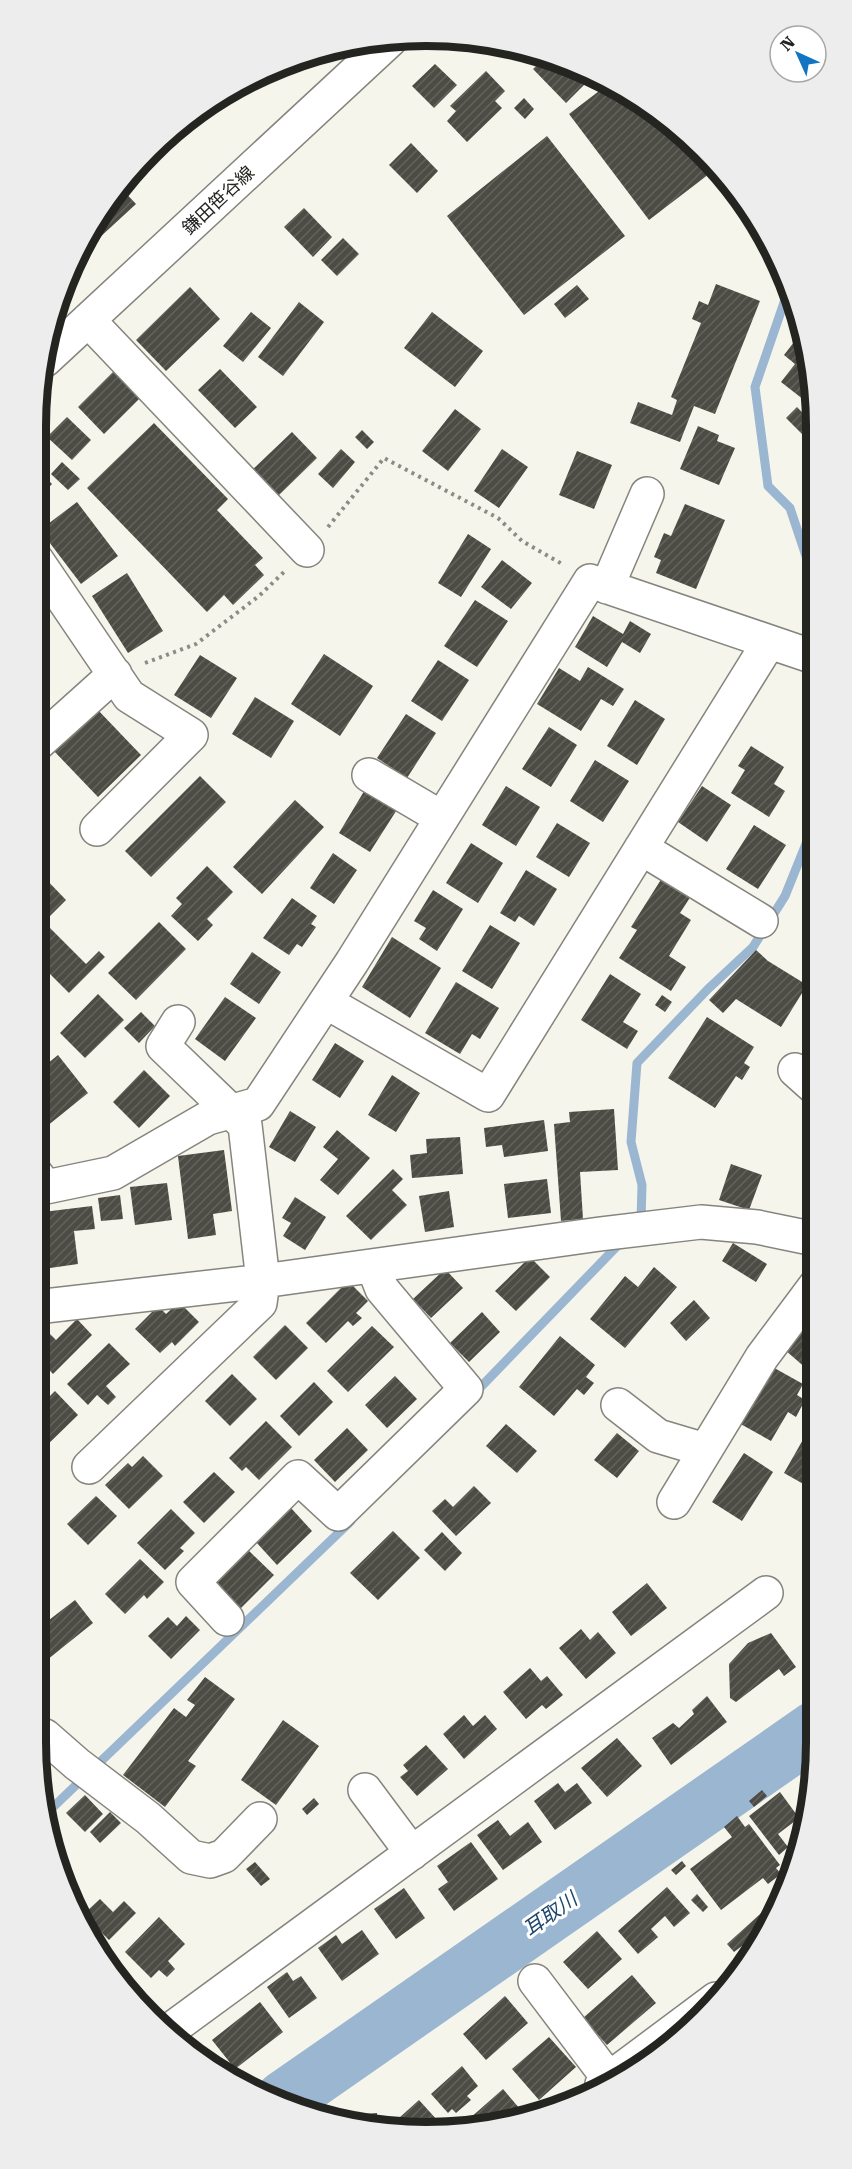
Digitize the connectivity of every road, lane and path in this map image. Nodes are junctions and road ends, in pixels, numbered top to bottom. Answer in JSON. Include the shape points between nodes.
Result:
{"nodes":[{"id":1,"x":357,"y":56,"type":"edge"},
{"id":2,"x":88,"y":320,"type":"junction"},
{"id":3,"x":54,"y":352,"type":"edge"},
{"id":4,"x":647,"y":494,"type":"dead end"},
{"id":5,"x":307,"y":550,"type":"junction"},
{"id":6,"x":46,"y":574,"type":"edge"},
{"id":7,"x":598,"y":584,"type":"junction"},
{"id":8,"x":769,"y":642,"type":"junction"},
{"id":9,"x":806,"y":654,"type":"edge"},
{"id":10,"x":115,"y":674,"type":"junction"},
{"id":11,"x":46,"y":736,"type":"edge"},
{"id":12,"x":369,"y":775,"type":"dead end"},
{"id":13,"x":442,"y":818,"type":"junction"},
{"id":14,"x":97,"y":829,"type":"dead end"},
{"id":15,"x":641,"y":848,"type":"junction"},
{"id":16,"x":761,"y":921,"type":"dead end"},
{"id":17,"x":326,"y":1002,"type":"junction"},
{"id":18,"x":178,"y":1022,"type":"dead end"},
{"id":19,"x":232,"y":1111,"type":"junction"},
{"id":20,"x":46,"y":1187,"type":"edge"},
{"id":21,"x":806,"y":1237,"type":"edge"},
{"id":22,"x":373,"y":1266,"type":"junction"},
{"id":23,"x":263,"y":1281,"type":"junction"},
{"id":24,"x":806,"y":1298,"type":"edge"},
{"id":25,"x":46,"y":1306,"type":"edge"},
{"id":26,"x":618,"y":1405,"type":"dead end"},
{"id":27,"x":705,"y":1450,"type":"junction"},
{"id":28,"x":88,"y":1467,"type":"dead end"},
{"id":29,"x":674,"y":1502,"type":"dead end"},
{"id":30,"x":766,"y":1593,"type":"dead end"},
{"id":31,"x":226,"y":1619,"type":"dead end"},
{"id":32,"x":46,"y":1737,"type":"edge"},
{"id":33,"x":364,"y":1790,"type":"dead end"},
{"id":34,"x":260,"y":1819,"type":"dead end"},
{"id":35,"x":412,"y":1853,"type":"junction"},
{"id":36,"x":536,"y":1981,"type":"dead end"},
{"id":37,"x":175,"y":2027,"type":"edge"},
{"id":38,"x":663,"y":2039,"type":"edge"},
{"id":39,"x":634,"y":2061,"type":"edge"},
{"id":40,"x":603,"y":2078,"type":"edge"}],
"edges":[{"from":1,"to":2,"type":"street","name":"鎌田笹谷線"},
{"from":2,"to":3,"type":"street","name":"鎌田笹谷線"},
{"from":2,"to":5,"type":"street"},
{"from":4,"to":7,"type":"street"},
{"from":5,"to":7,"type":"path","via":[[384,458],[498,518],[522,541]]},
{"from":5,"to":10,"type":"path","via":[[260,596],[196,644]]},
{"from":6,"to":10,"type":"street"},
{"from":7,"to":8,"type":"street"},
{"from":7,"to":13,"type":"street"},
{"from":8,"to":9,"type":"street"},
{"from":8,"to":15,"type":"street"},
{"from":10,"to":11,"type":"street"},
{"from":10,"to":14,"type":"street","via":[[129,696],[191,735]]},
{"from":12,"to":13,"type":"street"},
{"from":13,"to":17,"type":"street"},
{"from":15,"to":16,"type":"street"},
{"from":15,"to":17,"type":"street","via":[[488,1095]]},
{"from":17,"to":19,"type":"street","via":[[258,1104]]},
{"from":18,"to":19,"type":"street","via":[[163,1046]]},
{"from":19,"to":20,"type":"street","via":[[208,1118],[113,1173]]},
{"from":19,"to":23,"type":"street","via":[[245,1125]]},
{"from":21,"to":22,"type":"street","via":[[701,1222]]},
{"from":22,"to":23,"type":"street"},
{"from":22,"to":31,"type":"street","via":[[382,1289],[466,1389],[338,1514],[298,1477],[193,1582]]},
{"from":23,"to":25,"type":"street"},
{"from":23,"to":28,"type":"street","via":[[260,1304]]},
{"from":24,"to":27,"type":"street","via":[[762,1357]]},
{"from":26,"to":27,"type":"street","via":[[658,1436]]},
{"from":27,"to":29,"type":"street"},
{"from":30,"to":35,"type":"street"},
{"from":32,"to":34,"type":"street","via":[[191,1857],[210,1860],[224,1856]]},
{"from":33,"to":35,"type":"street"},
{"from":35,"to":37,"type":"street"},
{"from":36,"to":40,"type":"street"},
{"from":38,"to":39,"type":"street"}]}
